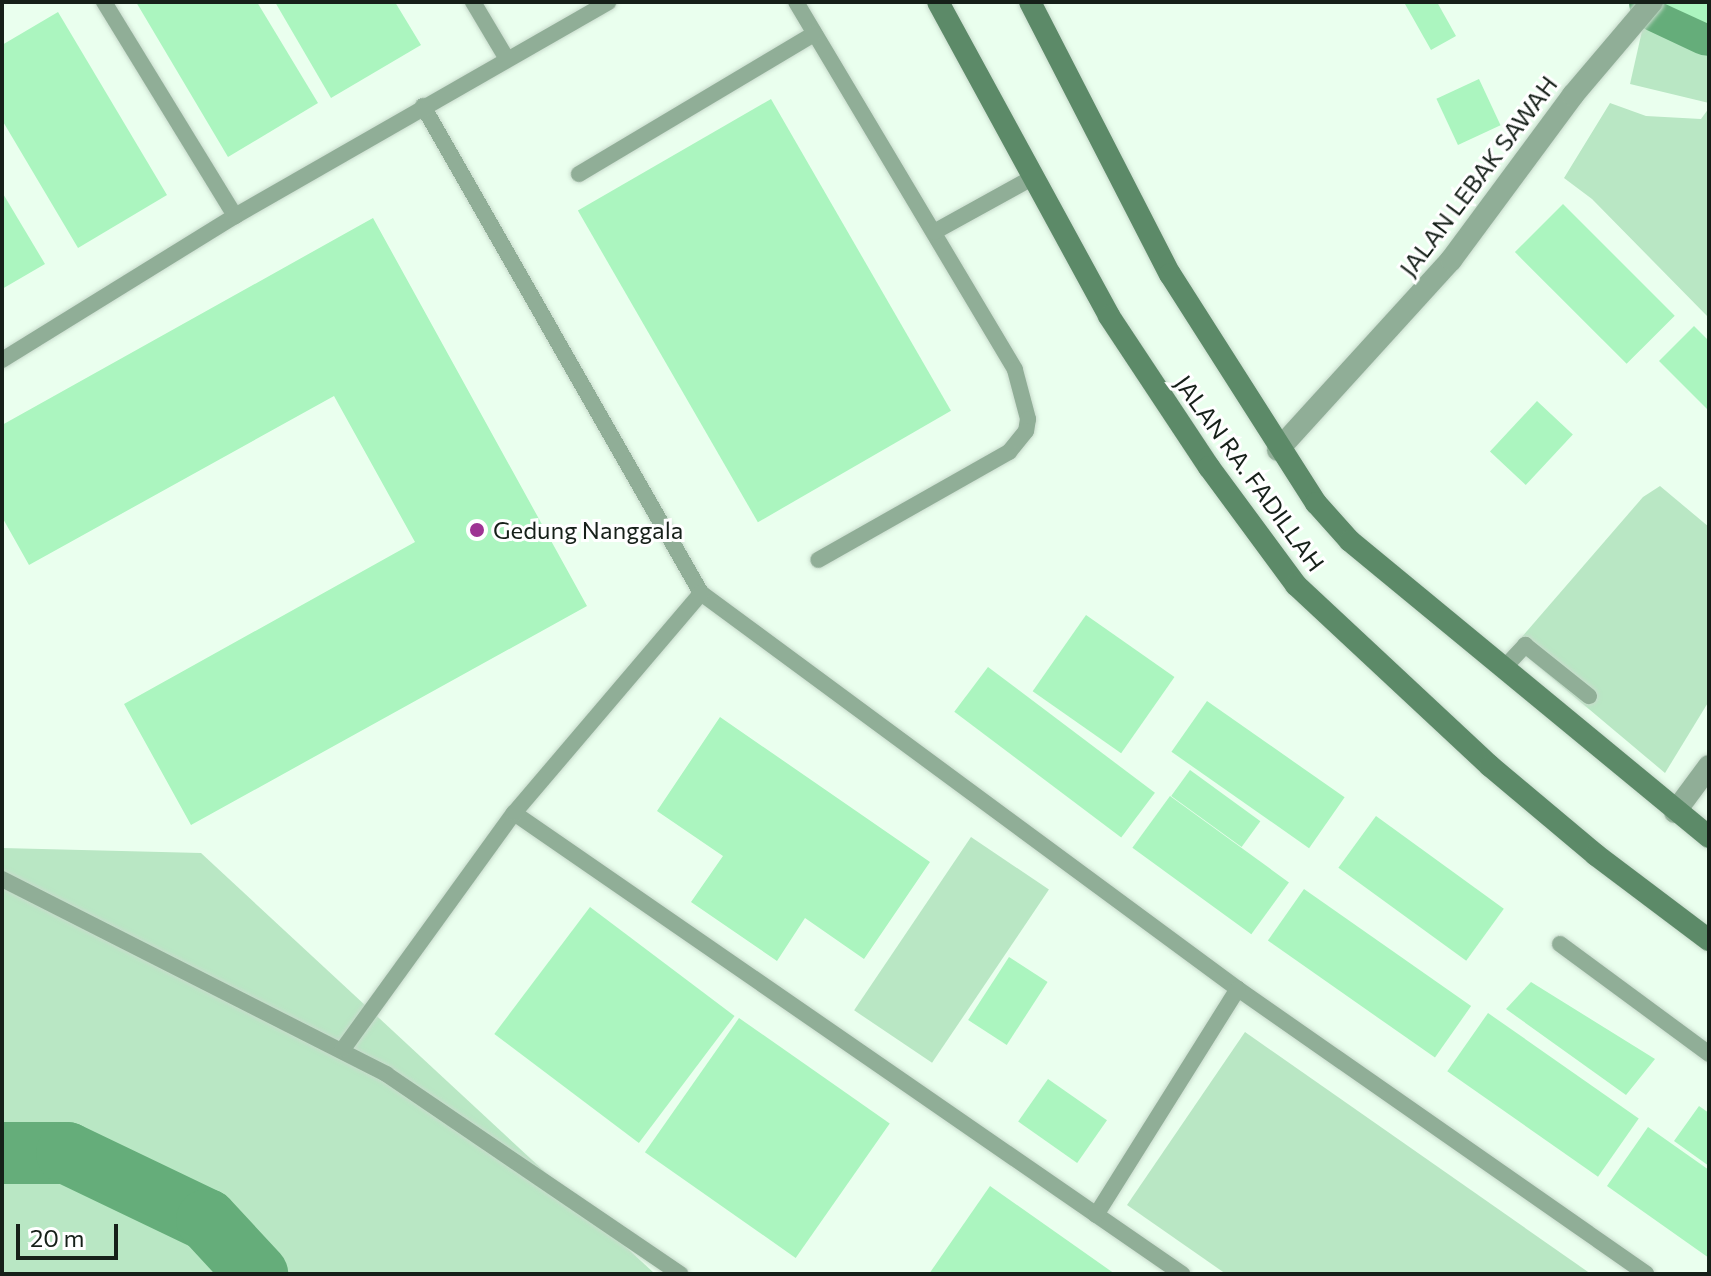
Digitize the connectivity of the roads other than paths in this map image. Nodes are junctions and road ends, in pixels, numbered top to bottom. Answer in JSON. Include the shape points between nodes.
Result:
{"nodes":[{"id":1,"x":104,"y":2,"type":"edge"},
{"id":2,"x":473,"y":2,"type":"edge"},
{"id":3,"x":608,"y":2,"type":"edge"},
{"id":4,"x":796,"y":2,"type":"edge"},
{"id":5,"x":938,"y":2,"type":"edge"},
{"id":6,"x":1030,"y":2,"type":"edge"},
{"id":7,"x":1646,"y":9,"type":"edge"},
{"id":8,"x":814,"y":34,"type":"junction"},
{"id":9,"x":507,"y":59,"type":"junction"},
{"id":10,"x":423,"y":106,"type":"junction"},
{"id":11,"x":579,"y":174,"type":"dead end"},
{"id":12,"x":1032,"y":178,"type":"junction"},
{"id":13,"x":235,"y":216,"type":"junction"},
{"id":14,"x":934,"y":232,"type":"junction"},
{"id":15,"x":2,"y":360,"type":"edge"},
{"id":16,"x":1278,"y":450,"type":"junction"},
{"id":17,"x":818,"y":560,"type":"dead end"},
{"id":18,"x":701,"y":593,"type":"junction"},
{"id":19,"x":1503,"y":669,"type":"junction"},
{"id":20,"x":1589,"y":696,"type":"dead end"},
{"id":21,"x":1709,"y":766,"type":"edge"},
{"id":22,"x":1675,"y":812,"type":"junction"},
{"id":23,"x":514,"y":813,"type":"junction"},
{"id":24,"x":1709,"y":837,"type":"edge"},
{"id":25,"x":2,"y":879,"type":"edge"},
{"id":26,"x":1709,"y":940,"type":"edge"},
{"id":27,"x":1560,"y":944,"type":"dead end"},
{"id":28,"x":1238,"y":989,"type":"junction"},
{"id":29,"x":343,"y":1049,"type":"junction"},
{"id":30,"x":1709,"y":1054,"type":"edge"},
{"id":31,"x":1096,"y":1215,"type":"junction"},
{"id":32,"x":680,"y":1274,"type":"edge"},
{"id":33,"x":1182,"y":1274,"type":"edge"},
{"id":34,"x":1646,"y":1274,"type":"edge"}],
"edges":[{"from":1,"to":13,"type":"lane"},
{"from":2,"to":9,"type":"lane"},
{"from":3,"to":9,"type":"lane"},
{"from":4,"to":8,"type":"lane"},
{"from":5,"to":12,"type":"main road","name":"JALAN RA. FADILLAH"},
{"from":6,"to":16,"type":"main road","name":"JALAN RA. FADILLAH","via":[[1142,224]]},
{"from":7,"to":16,"type":"street","name":"JALAN LEBAK SAWAH","via":[[1573,95],[1451,260]]},
{"from":8,"to":11,"type":"lane"},
{"from":8,"to":14,"type":"lane"},
{"from":9,"to":10,"type":"lane"},
{"from":10,"to":13,"type":"lane"},
{"from":10,"to":18,"type":"lane"},
{"from":12,"to":14,"type":"lane"},
{"from":12,"to":26,"type":"main road","name":"JALAN RA. FADILLAH","via":[[1109,316],[1209,467],[1296,585],[1490,766]]},
{"from":13,"to":15,"type":"lane"},
{"from":14,"to":17,"type":"lane","via":[[1019,379],[1027,407],[1026,431],[1009,452]]},
{"from":16,"to":19,"type":"main road","name":"JALAN RA. FADILLAH","via":[[1350,541]]},
{"from":18,"to":23,"type":"lane"},
{"from":18,"to":28,"type":"lane"},
{"from":19,"to":20,"type":"lane","via":[[1525,645]]},
{"from":19,"to":22,"type":"main road","name":"JALAN RA. FADILLAH"},
{"from":21,"to":22,"type":"street"},
{"from":22,"to":24,"type":"main road","name":"JALAN RA. FADILLAH"},
{"from":23,"to":29,"type":"lane"},
{"from":23,"to":31,"type":"lane"},
{"from":25,"to":29,"type":"lane"},
{"from":27,"to":30,"type":"lane"},
{"from":28,"to":31,"type":"lane"},
{"from":28,"to":34,"type":"lane"},
{"from":29,"to":32,"type":"lane","via":[[428,1100]]},
{"from":31,"to":33,"type":"lane"}]}
